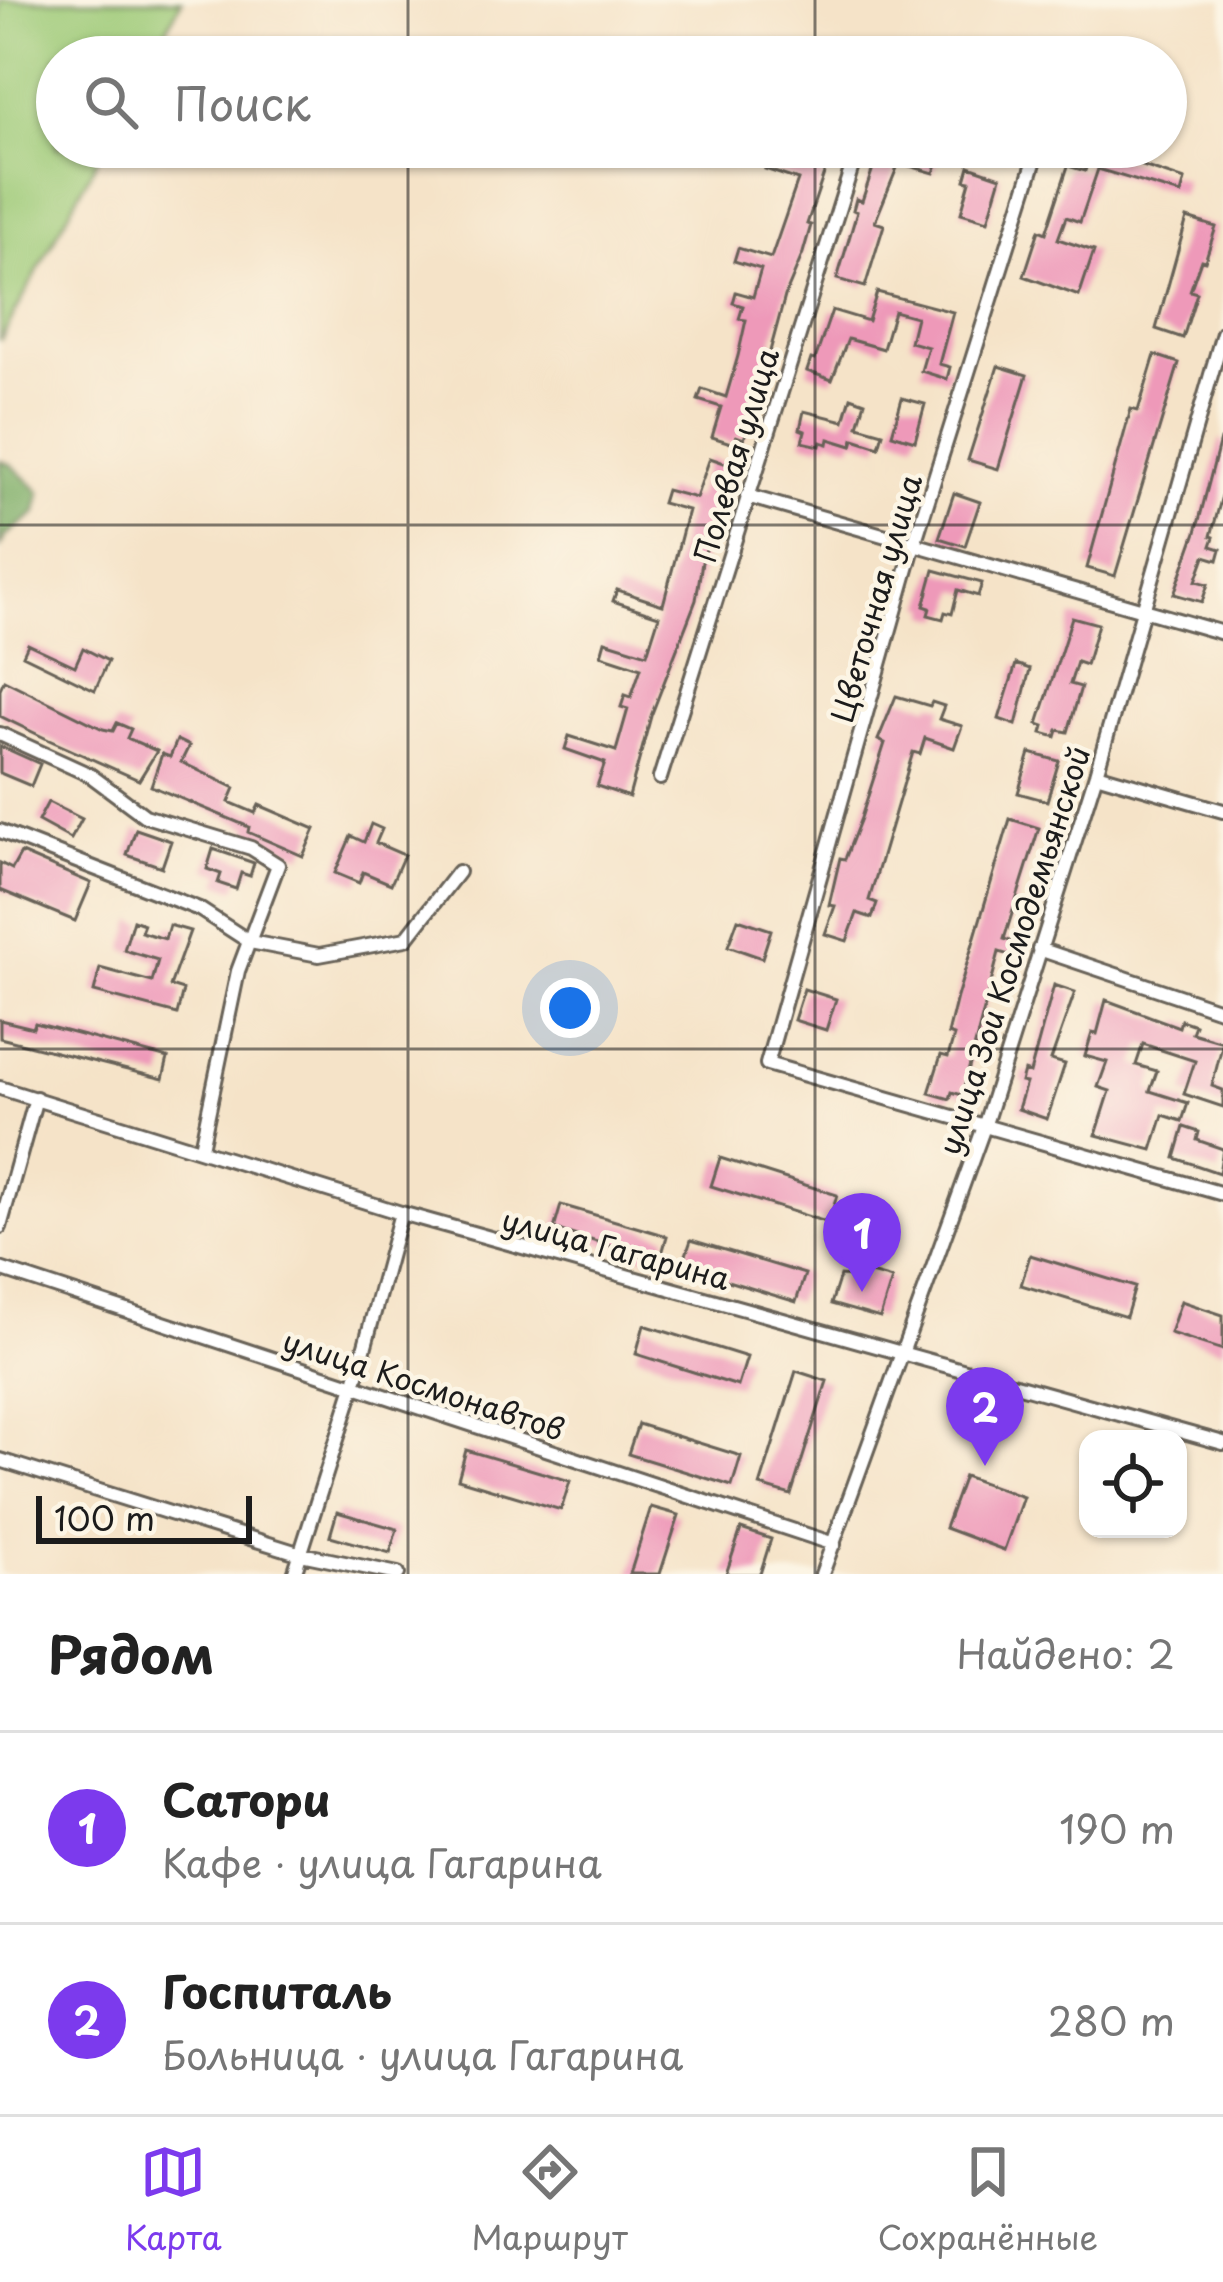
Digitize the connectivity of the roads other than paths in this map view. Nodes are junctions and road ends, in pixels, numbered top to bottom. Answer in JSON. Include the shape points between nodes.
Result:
{"nodes":[{"id":1,"x":851,"y":168,"type":"edge"},
{"id":2,"x":1033,"y":168,"type":"edge"},
{"id":3,"x":1223,"y":333,"type":"edge"},
{"id":4,"x":747,"y":496,"type":"junction"},
{"id":5,"x":914,"y":544,"type":"junction"},
{"id":6,"x":1142,"y":608,"type":"junction"},
{"id":7,"x":1223,"y":633,"type":"edge"},
{"id":8,"x":0,"y":734,"type":"edge"},
{"id":9,"x":1096,"y":774,"type":"junction"},
{"id":10,"x":660,"y":778,"type":"dead end"},
{"id":11,"x":1223,"y":811,"type":"edge"},
{"id":12,"x":0,"y":830,"type":"edge"},
{"id":13,"x":458,"y":872,"type":"dead end"},
{"id":14,"x":250,"y":942,"type":"junction"},
{"id":15,"x":1039,"y":949,"type":"junction"},
{"id":16,"x":1223,"y":1011,"type":"edge"},
{"id":17,"x":0,"y":1088,"type":"edge"},
{"id":18,"x":36,"y":1098,"type":"junction"},
{"id":19,"x":985,"y":1124,"type":"junction"},
{"id":20,"x":201,"y":1148,"type":"junction"},
{"id":21,"x":1223,"y":1194,"type":"edge"},
{"id":22,"x":401,"y":1214,"type":"junction"},
{"id":23,"x":0,"y":1227,"type":"edge"},
{"id":24,"x":0,"y":1269,"type":"edge"},
{"id":25,"x":902,"y":1352,"type":"junction"},
{"id":26,"x":354,"y":1387,"type":"junction"},
{"id":27,"x":1223,"y":1443,"type":"edge"},
{"id":28,"x":0,"y":1460,"type":"edge"},
{"id":29,"x":834,"y":1544,"type":"junction"},
{"id":30,"x":301,"y":1554,"type":"junction"},
{"id":31,"x":294,"y":1574,"type":"edge"},
{"id":32,"x":398,"y":1574,"type":"edge"},
{"id":33,"x":823,"y":1574,"type":"edge"}],
"edges":[{"from":1,"to":4,"type":"street","name":"Полевая улица"},
{"from":2,"to":5,"type":"street","name":"Цветочная улица"},
{"from":3,"to":6,"type":"street","name":"улица Зои Космодемьянской"},
{"from":4,"to":5,"type":"street"},
{"from":4,"to":10,"type":"street","name":"Полевая улица"},
{"from":5,"to":6,"type":"street"},
{"from":5,"to":19,"type":"street","name":"Цветочная улица","via":[[766,1064]]},
{"from":6,"to":7,"type":"street"},
{"from":6,"to":9,"type":"street","name":"улица Зои Космодемьянской"},
{"from":8,"to":14,"type":"street","via":[[90,775],[145,816],[251,848],[278,865]]},
{"from":9,"to":11,"type":"street"},
{"from":9,"to":15,"type":"street","name":"улица Зои Космодемьянской"},
{"from":12,"to":14,"type":"street","via":[[199,909]]},
{"from":13,"to":14,"type":"street","via":[[406,939],[319,956]]},
{"from":14,"to":20,"type":"street"},
{"from":15,"to":16,"type":"street"},
{"from":15,"to":19,"type":"street","name":"улица Зои Космодемьянской"},
{"from":17,"to":18,"type":"street","name":"улица Гагарина"},
{"from":18,"to":20,"type":"street","name":"улица Гагарина"},
{"from":18,"to":23,"type":"street"},
{"from":19,"to":21,"type":"street"},
{"from":19,"to":25,"type":"street","name":"улица Зои Космодемьянской"},
{"from":20,"to":22,"type":"street","name":"улица Гагарина"},
{"from":22,"to":25,"type":"street","name":"улица Гагарина"},
{"from":22,"to":26,"type":"street"},
{"from":24,"to":26,"type":"street","name":"улица Космонавтов"},
{"from":25,"to":27,"type":"street","name":"улица Гагарина"},
{"from":25,"to":29,"type":"street","name":"улица Зои Космодемьянской"},
{"from":26,"to":29,"type":"street","name":"улица Космонавтов"},
{"from":26,"to":30,"type":"street"},
{"from":28,"to":30,"type":"street"},
{"from":29,"to":33,"type":"street","name":"улица Зои Космодемьянской"},
{"from":30,"to":31,"type":"street"},
{"from":30,"to":32,"type":"street"}]}
